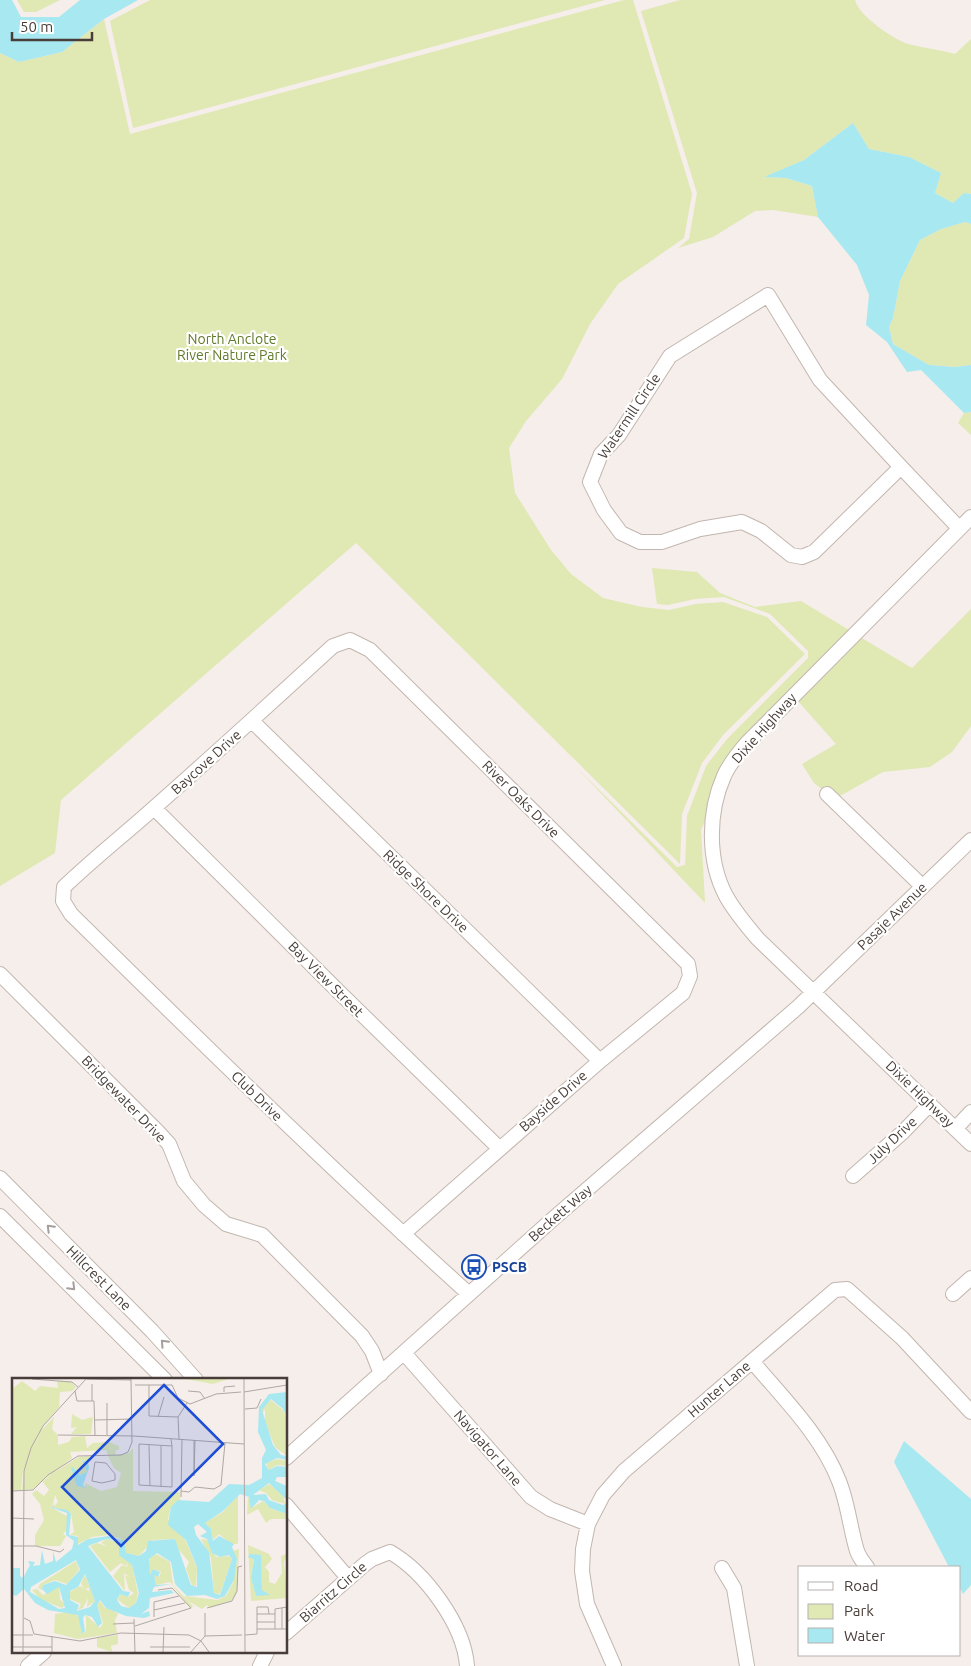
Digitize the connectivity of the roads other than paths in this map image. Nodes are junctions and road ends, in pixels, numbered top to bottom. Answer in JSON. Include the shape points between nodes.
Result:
{"nodes":[{"id":1,"x":902,"y":467,"type":"junction"},
{"id":2,"x":971,"y":516,"type":"edge"},
{"id":3,"x":960,"y":528,"type":"junction"},
{"id":4,"x":350,"y":640,"type":"joint"},
{"id":5,"x":252,"y":721,"type":"junction"},
{"id":6,"x":828,"y":794,"type":"dead end"},
{"id":7,"x":154,"y":808,"type":"junction"},
{"id":8,"x":971,"y":840,"type":"edge"},
{"id":9,"x":922,"y":886,"type":"junction"},
{"id":10,"x":64,"y":887,"type":"joint"},
{"id":11,"x":688,"y":964,"type":"joint"},
{"id":12,"x":0,"y":974,"type":"edge"},
{"id":13,"x":814,"y":992,"type":"junction"},
{"id":14,"x":600,"y":1061,"type":"junction"},
{"id":15,"x":930,"y":1104,"type":"junction"},
{"id":16,"x":971,"y":1112,"type":"edge"},
{"id":17,"x":955,"y":1129,"type":"junction"},
{"id":18,"x":971,"y":1144,"type":"edge"},
{"id":19,"x":499,"y":1148,"type":"junction"},
{"id":20,"x":853,"y":1176,"type":"dead end"},
{"id":21,"x":0,"y":1178,"type":"edge"},
{"id":22,"x":0,"y":1216,"type":"edge"},
{"id":23,"x":403,"y":1234,"type":"junction"},
{"id":24,"x":971,"y":1278,"type":"edge"},
{"id":25,"x":469,"y":1294,"type":"junction"},
{"id":26,"x":953,"y":1294,"type":"dead end"},
{"id":27,"x":404,"y":1353,"type":"junction"},
{"id":28,"x":752,"y":1360,"type":"junction"},
{"id":29,"x":380,"y":1374,"type":"junction"},
{"id":30,"x":163,"y":1378,"type":"edge"},
{"id":31,"x":194,"y":1378,"type":"edge"},
{"id":32,"x":971,"y":1412,"type":"edge"},
{"id":33,"x":288,"y":1456,"type":"edge"},
{"id":34,"x":288,"y":1507,"type":"edge"},
{"id":35,"x":588,"y":1524,"type":"junction"},
{"id":36,"x":866,"y":1566,"type":"edge"},
{"id":37,"x":722,"y":1568,"type":"dead end"},
{"id":38,"x":348,"y":1578,"type":"junction"},
{"id":39,"x":288,"y":1631,"type":"edge"},
{"id":40,"x":42,"y":1654,"type":"edge"},
{"id":41,"x":266,"y":1654,"type":"edge"},
{"id":42,"x":28,"y":1666,"type":"edge"},
{"id":43,"x":260,"y":1666,"type":"edge"},
{"id":44,"x":467,"y":1666,"type":"edge"},
{"id":45,"x":614,"y":1666,"type":"edge"},
{"id":46,"x":747,"y":1666,"type":"edge"}],
"edges":[{"from":1,"to":1,"type":"street","name":"Watermill Circle","via":[[814,552],[802,557],[791,555],[742,522],[700,529],[662,542],[640,542],[621,533],[604,510],[590,482],[601,454],[618,435],[670,356],[768,295],[820,380]]},
{"from":1,"to":3,"type":"street","name":"Watermill Circle"},
{"from":2,"to":3,"type":"street","name":"Dixie Highway"},
{"from":3,"to":13,"type":"street","name":"Dixie Highway","via":[[758,731],[732,761],[717,794],[712,830],[714,862],[725,894],[740,918]]},
{"from":4,"to":5,"type":"street","name":"Baycove Drive","via":[[333,646]]},
{"from":4,"to":11,"type":"street","name":"River Oaks Drive","via":[[370,650]]},
{"from":5,"to":7,"type":"street","name":"Baycove Drive"},
{"from":5,"to":14,"type":"street","name":"Ridge Shore Drive"},
{"from":6,"to":9,"type":"street"},
{"from":7,"to":10,"type":"street","name":"Baycove Drive"},
{"from":7,"to":19,"type":"street","name":"Bay View Street"},
{"from":8,"to":9,"type":"street","name":"Pasaje Avenue"},
{"from":9,"to":13,"type":"street","name":"Pasaje Avenue"},
{"from":10,"to":23,"type":"street","name":"Club Drive","via":[[64,901],[70,914]]},
{"from":11,"to":14,"type":"street","name":"Bayside Drive","via":[[690,976],[683,993]]},
{"from":12,"to":29,"type":"street","name":"Bridgewater Drive","via":[[169,1144],[184,1181],[204,1205],[226,1224],[262,1235],[365,1339]]},
{"from":13,"to":15,"type":"street","name":"Dixie Highway"},
{"from":13,"to":25,"type":"street","name":"Beckett Way"},
{"from":14,"to":19,"type":"street","name":"Bayside Drive"},
{"from":15,"to":17,"type":"street","name":"Dixie Highway"},
{"from":15,"to":20,"type":"street","name":"July Drive"},
{"from":16,"to":17,"type":"street"},
{"from":17,"to":18,"type":"street","name":"Dixie Highway"},
{"from":19,"to":23,"type":"street","name":"Bayside Drive"},
{"from":31,"to":21,"type":"street","name":"Hillcrest Lane","one_way":true},
{"from":22,"to":30,"type":"street","name":"Hillcrest Lane","one_way":true},
{"from":23,"to":25,"type":"street","name":"Club Drive"},
{"from":24,"to":26,"type":"street"},
{"from":25,"to":27,"type":"street","name":"Beckett Way"},
{"from":27,"to":29,"type":"street","name":"Beckett Way"},
{"from":27,"to":35,"type":"street","name":"Navigator Lane","via":[[531,1497],[550,1509]]},
{"from":28,"to":32,"type":"street","name":"Hunter Lane","via":[[835,1290],[847,1289],[902,1338]]},
{"from":28,"to":35,"type":"street","name":"Hunter Lane","via":[[624,1471],[603,1495]]},
{"from":28,"to":36,"type":"street","via":[[810,1429],[827,1456],[839,1481],[857,1553]]},
{"from":29,"to":33,"type":"street","name":"Beckett Way"},
{"from":34,"to":38,"type":"street"},
{"from":35,"to":45,"type":"street","name":"Hunter Lane","via":[[582,1571],[587,1604]]},
{"from":37,"to":46,"type":"street","via":[[734,1588]]},
{"from":38,"to":39,"type":"street","name":"Biarritz Circle"},
{"from":38,"to":44,"type":"street","name":"Biarritz Circle","via":[[372,1559],[390,1552],[402,1559],[451,1617],[466,1654]]},
{"from":40,"to":42,"type":"street"},
{"from":41,"to":43,"type":"street"}]}
